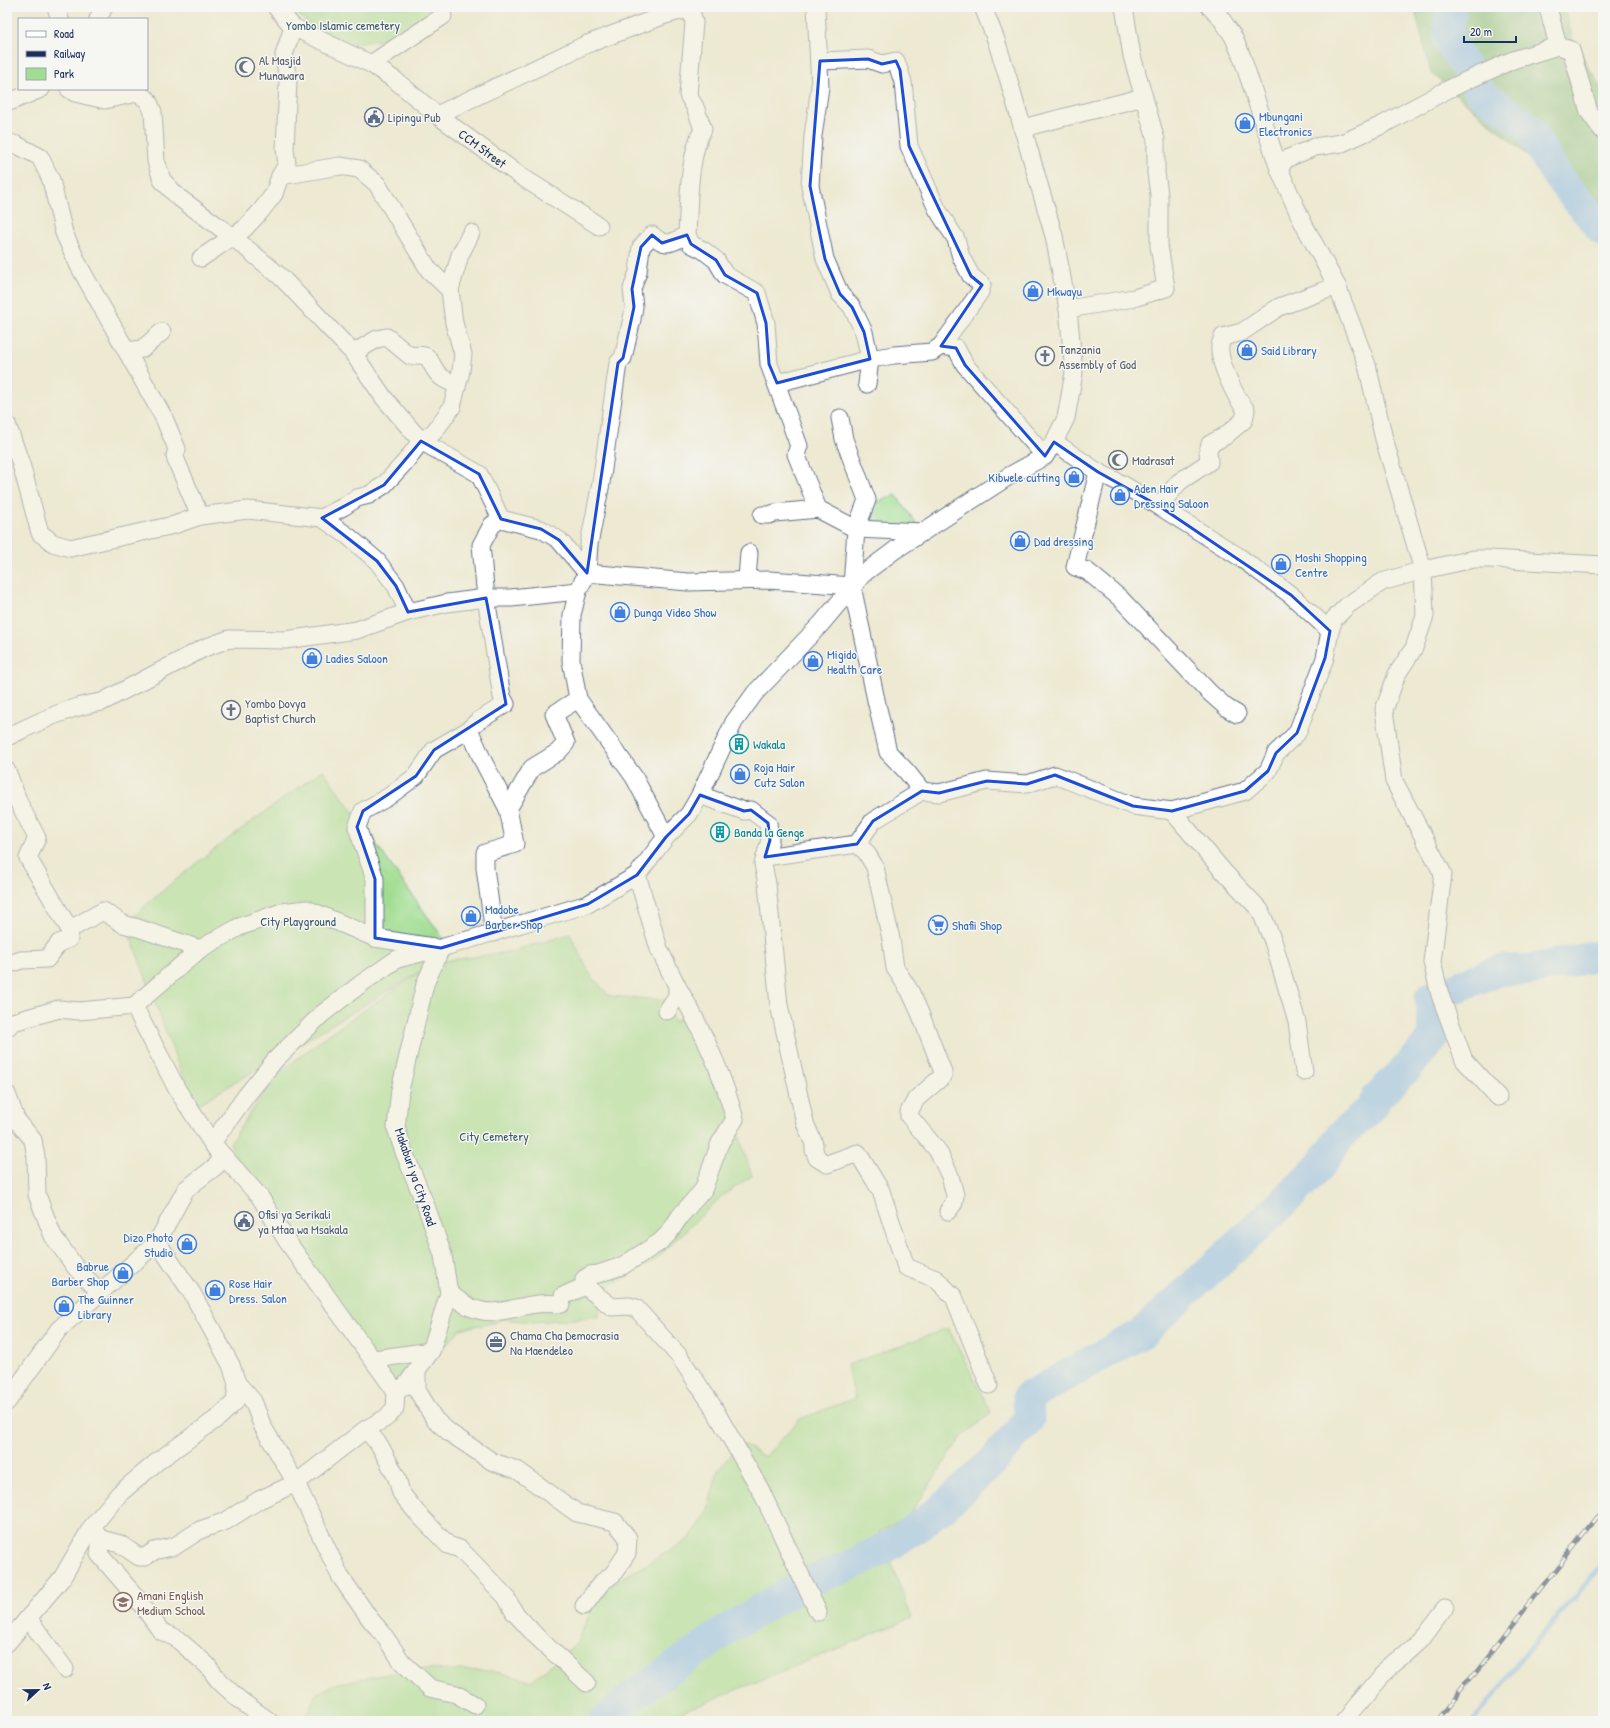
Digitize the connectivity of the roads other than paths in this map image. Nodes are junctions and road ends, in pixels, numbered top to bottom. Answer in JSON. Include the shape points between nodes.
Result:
{"nodes":[{"id":1,"x":56,"y":7,"type":"edge"},
{"id":2,"x":104,"y":7,"type":"edge"},
{"id":3,"x":276,"y":7,"type":"edge"},
{"id":4,"x":816,"y":7,"type":"edge"},
{"id":5,"x":983,"y":7,"type":"edge"},
{"id":6,"x":1124,"y":7,"type":"edge"},
{"id":7,"x":1210,"y":7,"type":"edge"},
{"id":8,"x":1548,"y":7,"type":"edge"},
{"id":9,"x":443,"y":16,"type":"dead end"},
{"id":10,"x":60,"y":18,"type":"edge"},
{"id":11,"x":98,"y":18,"type":"edge"},
{"id":12,"x":293,"y":27,"type":"junction"},
{"id":13,"x":1558,"y":46,"type":"junction"},
{"id":14,"x":820,"y":61,"type":"junction"},
{"id":15,"x":371,"y":64,"type":"junction"},
{"id":16,"x":39,"y":90,"type":"edge"},
{"id":17,"x":70,"y":90,"type":"edge"},
{"id":18,"x":1144,"y":97,"type":"junction"},
{"id":19,"x":7,"y":103,"type":"edge"},
{"id":20,"x":437,"y":115,"type":"junction"},
{"id":21,"x":1023,"y":131,"type":"junction"},
{"id":22,"x":1603,"y":131,"type":"edge"},
{"id":23,"x":7,"y":142,"type":"edge"},
{"id":24,"x":1280,"y":169,"type":"junction"},
{"id":25,"x":280,"y":176,"type":"junction"},
{"id":26,"x":599,"y":226,"type":"dead end"},
{"id":27,"x":471,"y":233,"type":"dead end"},
{"id":28,"x":687,"y":235,"type":"junction"},
{"id":29,"x":233,"y":237,"type":"junction"},
{"id":30,"x":201,"y":258,"type":"dead end"},
{"id":31,"x":1337,"y":286,"type":"junction"},
{"id":32,"x":450,"y":290,"type":"junction"},
{"id":33,"x":1068,"y":309,"type":"junction"},
{"id":34,"x":162,"y":332,"type":"dead end"},
{"id":35,"x":941,"y":346,"type":"junction"},
{"id":36,"x":127,"y":351,"type":"junction"},
{"id":37,"x":353,"y":354,"type":"junction"},
{"id":38,"x":870,"y":359,"type":"junction"},
{"id":39,"x":776,"y":383,"type":"junction"},
{"id":40,"x":867,"y":384,"type":"dead end"},
{"id":41,"x":456,"y":385,"type":"junction"},
{"id":42,"x":840,"y":418,"type":"dead end"},
{"id":43,"x":7,"y":424,"type":"edge"},
{"id":44,"x":422,"y":442,"type":"junction"},
{"id":45,"x":1054,"y":442,"type":"junction"},
{"id":46,"x":1045,"y":456,"type":"junction"},
{"id":47,"x":1098,"y":472,"type":"junction"},
{"id":48,"x":1159,"y":506,"type":"junction"},
{"id":49,"x":818,"y":509,"type":"junction"},
{"id":50,"x":762,"y":515,"type":"dead end"},
{"id":51,"x":200,"y":516,"type":"junction"},
{"id":52,"x":322,"y":518,"type":"junction"},
{"id":53,"x":501,"y":519,"type":"junction"},
{"id":54,"x":856,"y":529,"type":"junction"},
{"id":55,"x":923,"y":532,"type":"junction"},
{"id":56,"x":749,"y":553,"type":"dead end"},
{"id":57,"x":1603,"y":565,"type":"edge"},
{"id":58,"x":1423,"y":570,"type":"junction"},
{"id":59,"x":587,"y":573,"type":"junction"},
{"id":60,"x":747,"y":579,"type":"junction"},
{"id":61,"x":852,"y":586,"type":"junction"},
{"id":62,"x":578,"y":591,"type":"junction"},
{"id":63,"x":486,"y":598,"type":"junction"},
{"id":64,"x":408,"y":612,"type":"junction"},
{"id":65,"x":1330,"y":631,"type":"junction"},
{"id":66,"x":578,"y":699,"type":"junction"},
{"id":67,"x":1237,"y":714,"type":"dead end"},
{"id":68,"x":470,"y":729,"type":"junction"},
{"id":69,"x":7,"y":737,"type":"edge"},
{"id":70,"x":7,"y":771,"type":"edge"},
{"id":71,"x":922,"y":791,"type":"junction"},
{"id":72,"x":700,"y":795,"type":"junction"},
{"id":73,"x":13,"y":808,"type":"edge"},
{"id":74,"x":508,"y":809,"type":"junction"},
{"id":75,"x":1172,"y":811,"type":"junction"},
{"id":76,"x":666,"y":837,"type":"junction"},
{"id":77,"x":856,"y":844,"type":"junction"},
{"id":78,"x":765,"y":857,"type":"junction"},
{"id":79,"x":637,"y":876,"type":"junction"},
{"id":80,"x":70,"y":930,"type":"junction"},
{"id":81,"x":494,"y":933,"type":"junction"},
{"id":82,"x":375,"y":938,"type":"junction"},
{"id":83,"x":441,"y":948,"type":"junction"},
{"id":84,"x":200,"y":949,"type":"junction"},
{"id":85,"x":7,"y":964,"type":"edge"},
{"id":86,"x":677,"y":986,"type":"junction"},
{"id":87,"x":134,"y":1006,"type":"junction"},
{"id":88,"x":667,"y":1011,"type":"dead end"},
{"id":89,"x":7,"y":1028,"type":"edge"},
{"id":90,"x":1304,"y":1072,"type":"dead end"},
{"id":91,"x":7,"y":1094,"type":"edge"},
{"id":92,"x":1498,"y":1097,"type":"dead end"},
{"id":93,"x":11,"y":1120,"type":"edge"},
{"id":94,"x":212,"y":1142,"type":"junction"},
{"id":95,"x":948,"y":1211,"type":"dead end"},
{"id":96,"x":158,"y":1242,"type":"junction"},
{"id":97,"x":586,"y":1286,"type":"junction"},
{"id":98,"x":100,"y":1292,"type":"junction"},
{"id":99,"x":449,"y":1293,"type":"junction"},
{"id":100,"x":431,"y":1351,"type":"junction"},
{"id":101,"x":374,"y":1359,"type":"junction"},
{"id":102,"x":417,"y":1371,"type":"junction"},
{"id":103,"x":237,"y":1383,"type":"junction"},
{"id":104,"x":989,"y":1385,"type":"dead end"},
{"id":105,"x":396,"y":1392,"type":"junction"},
{"id":106,"x":7,"y":1402,"type":"edge"},
{"id":107,"x":366,"y":1429,"type":"junction"},
{"id":108,"x":296,"y":1483,"type":"junction"},
{"id":109,"x":96,"y":1534,"type":"junction"},
{"id":110,"x":584,"y":1606,"type":"dead end"},
{"id":111,"x":1445,"y":1608,"type":"dead end"},
{"id":112,"x":818,"y":1612,"type":"dead end"},
{"id":113,"x":28,"y":1618,"type":"junction"},
{"id":114,"x":7,"y":1643,"type":"edge"},
{"id":115,"x":65,"y":1668,"type":"dead end"},
{"id":116,"x":587,"y":1683,"type":"dead end"},
{"id":117,"x":475,"y":1705,"type":"dead end"},
{"id":118,"x":269,"y":1721,"type":"edge"},
{"id":119,"x":1343,"y":1721,"type":"edge"}],
"edges":[{"from":1,"to":10,"type":"street"},
{"from":2,"to":11,"type":"street"},
{"from":3,"to":12,"type":"street","name":"CCM Street"},
{"from":4,"to":14,"type":"street"},
{"from":5,"to":21,"type":"street","via":[[996,40]]},
{"from":6,"to":18,"type":"street","via":[[1132,56]]},
{"from":7,"to":24,"type":"street","via":[[1233,36]]},
{"from":8,"to":13,"type":"street"},
{"from":9,"to":15,"type":"street"},
{"from":12,"to":15,"type":"street","name":"CCM Street"},
{"from":12,"to":25,"type":"street","via":[[284,55],[288,80],[285,149],[287,164]]},
{"from":13,"to":22,"type":"street","via":[[1571,50],[1589,112]]},
{"from":13,"to":24,"type":"street","via":[[1514,60],[1468,80],[1342,143],[1315,147],[1286,159]]},
{"from":14,"to":35,"type":"street","via":[[868,59],[882,64],[896,61],[900,70],[909,146],[937,209],[956,239],[961,257],[971,276],[982,285],[980,292]]},
{"from":14,"to":38,"type":"street","via":[[820,87],[813,136],[810,186],[825,259],[840,294],[852,307],[864,332]]},
{"from":15,"to":20,"type":"street","name":"CCM Street","via":[[395,80]]},
{"from":16,"to":19,"type":"street"},
{"from":17,"to":29,"type":"street","via":[[105,100],[137,93],[148,100],[153,112],[156,161],[162,180],[178,197]]},
{"from":18,"to":21,"type":"street","via":[[1034,125]]},
{"from":18,"to":33,"type":"street","via":[[1156,140],[1159,246],[1166,288],[1134,298]]},
{"from":20,"to":26,"type":"street","name":"CCM Street","via":[[516,178]]},
{"from":20,"to":28,"type":"street","via":[[585,46],[665,15],[688,9],[694,22],[688,95],[703,129],[698,139],[690,185]]},
{"from":21,"to":33,"type":"street","via":[[1054,236]]},
{"from":23,"to":36,"type":"street","via":[[40,157],[51,180],[64,233],[79,266]]},
{"from":24,"to":31,"type":"street","via":[[1302,221]]},
{"from":25,"to":29,"type":"street","via":[[274,194],[244,229]]},
{"from":25,"to":32,"type":"street","via":[[340,166],[359,169],[377,184],[429,270]]},
{"from":27,"to":32,"type":"street","via":[[460,255]]},
{"from":28,"to":39,"type":"street","via":[[691,244],[716,260],[725,275],[757,293],[766,323],[769,364]]},
{"from":28,"to":59,"type":"street","via":[[662,243],[652,235],[641,247],[638,272],[632,289],[632,318],[624,358],[618,363],[602,483],[589,544]]},
{"from":29,"to":30,"type":"street"},
{"from":29,"to":37,"type":"street","via":[[280,277]]},
{"from":31,"to":48,"type":"street","via":[[1279,307],[1242,332],[1223,337],[1220,347],[1225,372],[1246,410],[1244,420],[1226,436],[1210,444],[1209,462],[1179,482]]},
{"from":31,"to":58,"type":"street","via":[[1366,365],[1384,439]]},
{"from":32,"to":41,"type":"street","via":[[454,323],[463,354]]},
{"from":33,"to":45,"type":"street","via":[[1074,373],[1066,418]]},
{"from":34,"to":36,"type":"street","via":[[142,349]]},
{"from":35,"to":38,"type":"street","via":[[932,352]]},
{"from":35,"to":46,"type":"street","via":[[956,348],[965,365]]},
{"from":36,"to":51,"type":"street","via":[[164,418],[177,449],[176,460]]},
{"from":37,"to":41,"type":"street","via":[[377,339],[387,337],[410,356],[422,354],[428,358],[440,376]]},
{"from":37,"to":44,"type":"street","via":[[384,398]]},
{"from":38,"to":39,"type":"street"},
{"from":38,"to":40,"type":"street"},
{"from":39,"to":49,"type":"street","via":[[799,446],[796,454]]},
{"from":41,"to":44,"type":"street","via":[[452,407],[434,432]]},
{"from":42,"to":54,"type":"street","via":[[844,439],[867,500]]},
{"from":43,"to":51,"type":"street","via":[[40,533],[53,543],[70,548],[174,525]]},
{"from":44,"to":52,"type":"street","via":[[384,485]]},
{"from":44,"to":53,"type":"street","via":[[479,474]]},
{"from":45,"to":46,"type":"street"},
{"from":45,"to":47,"type":"street"},
{"from":46,"to":55,"type":"street","via":[[1009,476]]},
{"from":47,"to":48,"type":"street"},
{"from":47,"to":67,"type":"street","via":[[1075,567],[1087,571],[1120,598],[1209,692]]},
{"from":48,"to":65,"type":"street","via":[[1238,556],[1291,595]]},
{"from":49,"to":50,"type":"street"},
{"from":49,"to":54,"type":"street"},
{"from":51,"to":52,"type":"street","via":[[248,510]]},
{"from":52,"to":64,"type":"street","via":[[377,561],[396,586]]},
{"from":53,"to":59,"type":"street","via":[[541,529],[559,540]]},
{"from":53,"to":63,"type":"street","via":[[492,525],[481,545]]},
{"from":54,"to":55,"type":"street"},
{"from":54,"to":61,"type":"street"},
{"from":55,"to":61,"type":"street","via":[[863,574]]},
{"from":56,"to":60,"type":"street"},
{"from":57,"to":58,"type":"street","via":[[1474,559]]},
{"from":58,"to":65,"type":"street","via":[[1382,582],[1362,594],[1334,619]]},
{"from":58,"to":92,"type":"street","via":[[1425,616],[1414,648],[1397,674],[1384,710],[1394,781],[1443,874],[1432,962],[1440,994],[1464,1060]]},
{"from":59,"to":60,"type":"street","via":[[688,582]]},
{"from":59,"to":62,"type":"street"},
{"from":60,"to":61,"type":"street"},
{"from":61,"to":71,"type":"street","via":[[888,752]]},
{"from":61,"to":72,"type":"street","via":[[821,624],[751,699],[734,722]]},
{"from":62,"to":63,"type":"street"},
{"from":62,"to":66,"type":"street","via":[[572,616],[571,660]]},
{"from":63,"to":64,"type":"street"},
{"from":63,"to":68,"type":"street","via":[[502,697],[506,704],[478,721]]},
{"from":64,"to":69,"type":"street","via":[[357,630],[285,640],[229,639],[204,648],[102,702],[54,716]]},
{"from":65,"to":75,"type":"street","via":[[1325,658],[1297,733],[1276,753],[1268,771],[1245,791]]},
{"from":66,"to":74,"type":"street","via":[[554,714],[566,743],[558,752],[532,768]]},
{"from":66,"to":76,"type":"street","via":[[634,777]]},
{"from":68,"to":74,"type":"street"},
{"from":68,"to":82,"type":"street","via":[[434,750],[416,776],[388,797],[363,811],[357,827],[375,879]]},
{"from":70,"to":73,"type":"street"},
{"from":71,"to":75,"type":"street","via":[[939,793],[988,781],[1027,784],[1055,774],[1133,806]]},
{"from":71,"to":77,"type":"street","via":[[873,821]]},
{"from":72,"to":76,"type":"street","via":[[688,814]]},
{"from":72,"to":78,"type":"street","via":[[744,812],[751,810],[768,823],[770,840]]},
{"from":73,"to":80,"type":"street","via":[[37,838],[28,858]]},
{"from":74,"to":81,"type":"street","via":[[515,844],[485,853]]},
{"from":75,"to":90,"type":"street","via":[[1260,910],[1273,941],[1297,1022]]},
{"from":76,"to":79,"type":"street"},
{"from":77,"to":78,"type":"street"},
{"from":77,"to":95,"type":"street","via":[[866,852],[875,867],[895,968],[910,991],[943,1072],[943,1076],[916,1099],[909,1112],[938,1150],[950,1176],[955,1195],[954,1203]]},
{"from":78,"to":104,"type":"street","via":[[763,864],[779,1005],[805,1123],[817,1158],[827,1164],[858,1153],[881,1191],[906,1267],[936,1279],[954,1297]]},
{"from":79,"to":81,"type":"street","via":[[588,904]]},
{"from":79,"to":86,"type":"street","via":[[659,949]]},
{"from":80,"to":84,"type":"street","via":[[103,911],[123,924]]},
{"from":80,"to":85,"type":"street","via":[[69,939],[59,943],[47,959],[21,960]]},
{"from":81,"to":83,"type":"street"},
{"from":82,"to":83,"type":"street"},
{"from":82,"to":84,"type":"street","via":[[307,909],[282,912],[239,927]]},
{"from":83,"to":94,"type":"street","via":[[397,959],[322,1014],[275,1060]]},
{"from":83,"to":99,"type":"street","name":"Makaburi ya City Road","via":[[425,984],[400,1090],[396,1128],[440,1248]]},
{"from":84,"to":87,"type":"street"},
{"from":86,"to":88,"type":"street","via":[[677,996]]},
{"from":86,"to":97,"type":"street","via":[[696,1018],[722,1079],[735,1119],[720,1143],[703,1190],[669,1233],[660,1242],[622,1266],[590,1275],[584,1279]]},
{"from":87,"to":89,"type":"street","via":[[79,1011],[59,1009],[13,1022]]},
{"from":87,"to":94,"type":"street","via":[[178,1091]]},
{"from":91,"to":93,"type":"street"},
{"from":93,"to":98,"type":"street","via":[[33,1140],[36,1157],[36,1195],[53,1236],[76,1268]]},
{"from":94,"to":96,"type":"street","via":[[223,1159],[186,1189]]},
{"from":94,"to":101,"type":"street","via":[[260,1197],[287,1241],[347,1326]]},
{"from":96,"to":98,"type":"street"},
{"from":96,"to":103,"type":"street","via":[[192,1293],[231,1365]]},
{"from":97,"to":99,"type":"street","via":[[563,1296],[561,1304],[530,1305],[504,1312],[488,1312],[470,1307]]},
{"from":97,"to":112,"type":"street","via":[[612,1307],[636,1308],[686,1366],[762,1491]]},
{"from":98,"to":106,"type":"street","via":[[59,1329]]},
{"from":99,"to":100,"type":"street","name":"Makaburi ya City Road"},
{"from":100,"to":101,"type":"street"},
{"from":100,"to":102,"type":"street","name":"Makaburi ya City Road"},
{"from":101,"to":105,"type":"street"},
{"from":102,"to":105,"type":"street","name":"Makaburi ya City Road","via":[[406,1385]]},
{"from":102,"to":110,"type":"street","via":[[417,1390],[435,1420],[450,1433],[493,1462],[517,1470],[577,1513],[615,1522],[628,1538],[627,1553],[613,1574],[602,1583]]},
{"from":103,"to":108,"type":"street","via":[[253,1400],[263,1427]]},
{"from":103,"to":109,"type":"street","via":[[235,1402],[119,1494]]},
{"from":105,"to":107,"type":"street","via":[[395,1408],[386,1418]]},
{"from":107,"to":108,"type":"street"},
{"from":107,"to":116,"type":"street","via":[[380,1446],[397,1478],[401,1493],[417,1513],[448,1545],[460,1549],[506,1597],[514,1612],[536,1636]]},
{"from":108,"to":109,"type":"street","via":[[258,1500],[226,1520],[200,1530],[175,1546],[154,1551],[145,1557],[139,1557],[120,1544]]},
{"from":108,"to":117,"type":"street","via":[[340,1576],[402,1662],[430,1688],[456,1694]]},
{"from":109,"to":113,"type":"street"},
{"from":109,"to":118,"type":"street","via":[[99,1554],[161,1631],[176,1638],[207,1665],[219,1681],[241,1701]]},
{"from":111,"to":119,"type":"street","via":[[1420,1641],[1380,1677]]},
{"from":113,"to":114,"type":"street"},
{"from":113,"to":115,"type":"street"}]}
